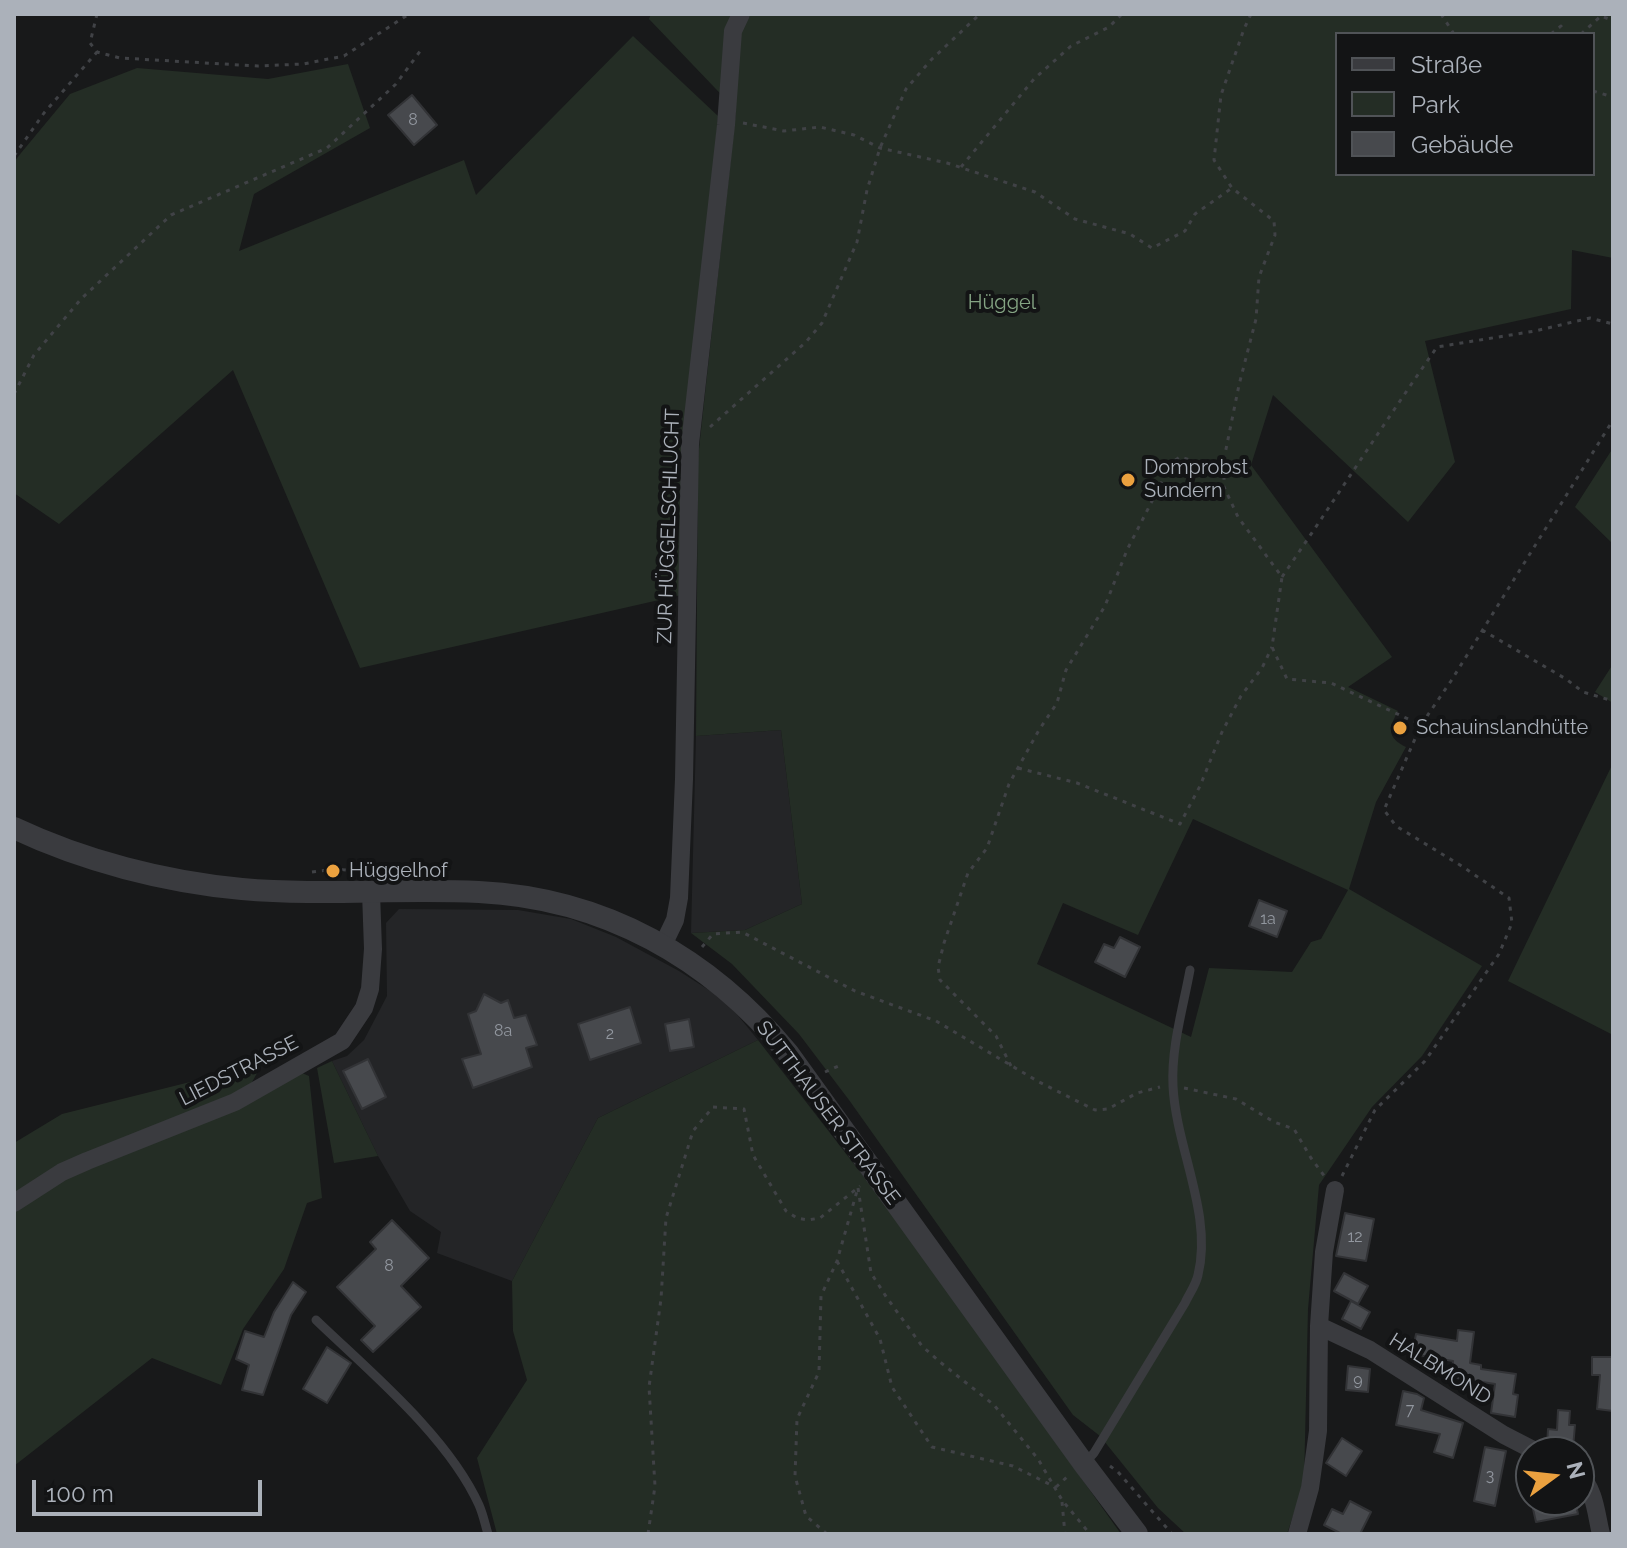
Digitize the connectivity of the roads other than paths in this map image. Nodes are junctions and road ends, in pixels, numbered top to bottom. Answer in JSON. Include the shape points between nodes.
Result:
{"nodes":[{"id":1,"x":741,"y":14,"type":"edge"},
{"id":2,"x":14,"y":828,"type":"edge"},
{"id":3,"x":371,"y":882,"type":"junction"},
{"id":4,"x":663,"y":945,"type":"junction"},
{"id":5,"x":1190,"y":970,"type":"dead end"},
{"id":6,"x":1335,"y":1190,"type":"road end"},
{"id":7,"x":14,"y":1203,"type":"edge"},
{"id":8,"x":316,"y":1320,"type":"dead end"},
{"id":9,"x":1319,"y":1326,"type":"junction"},
{"id":10,"x":1515,"y":1441,"type":"edge"},
{"id":11,"x":1084,"y":1464,"type":"junction"},
{"id":12,"x":1595,"y":1507,"type":"edge"},
{"id":13,"x":488,"y":1534,"type":"edge"},
{"id":14,"x":1137,"y":1534,"type":"edge"},
{"id":15,"x":1297,"y":1534,"type":"edge"},
{"id":16,"x":1601,"y":1534,"type":"edge"}],
"edges":[{"from":1,"to":4,"type":"street","name":"ZUR HÜGGELSCHLUCHT","via":[[733,31],[690,444],[680,883],[675,920]]},
{"from":2,"to":3,"type":"street","name":"SUTTHAUSER STRASSE","via":[[110,863],[201,883],[272,891]]},
{"from":3,"to":4,"type":"street","name":"SUTTHAUSER STRASSE","via":[[547,901],[614,922]]},
{"from":3,"to":7,"type":"street","name":"LIEDSTRASSE","via":[[370,989],[342,1041],[235,1102],[87,1161]]},
{"from":4,"to":11,"type":"street","name":"SUTTHAUSER STRASSE","via":[[710,975],[765,1025]]},
{"from":5,"to":11,"type":"lane","via":[[1172,1086],[1198,1213],[1197,1278]]},
{"from":6,"to":9,"type":"street"},
{"from":8,"to":13,"type":"lane","via":[[437,1441],[466,1480]]},
{"from":9,"to":10,"type":"street","name":"HALBMOND","via":[[1370,1350]]},
{"from":9,"to":15,"type":"street","via":[[1318,1431]]},
{"from":11,"to":14,"type":"street","name":"SUTTHAUSER STRASSE"},
{"from":12,"to":16,"type":"street"}]}
